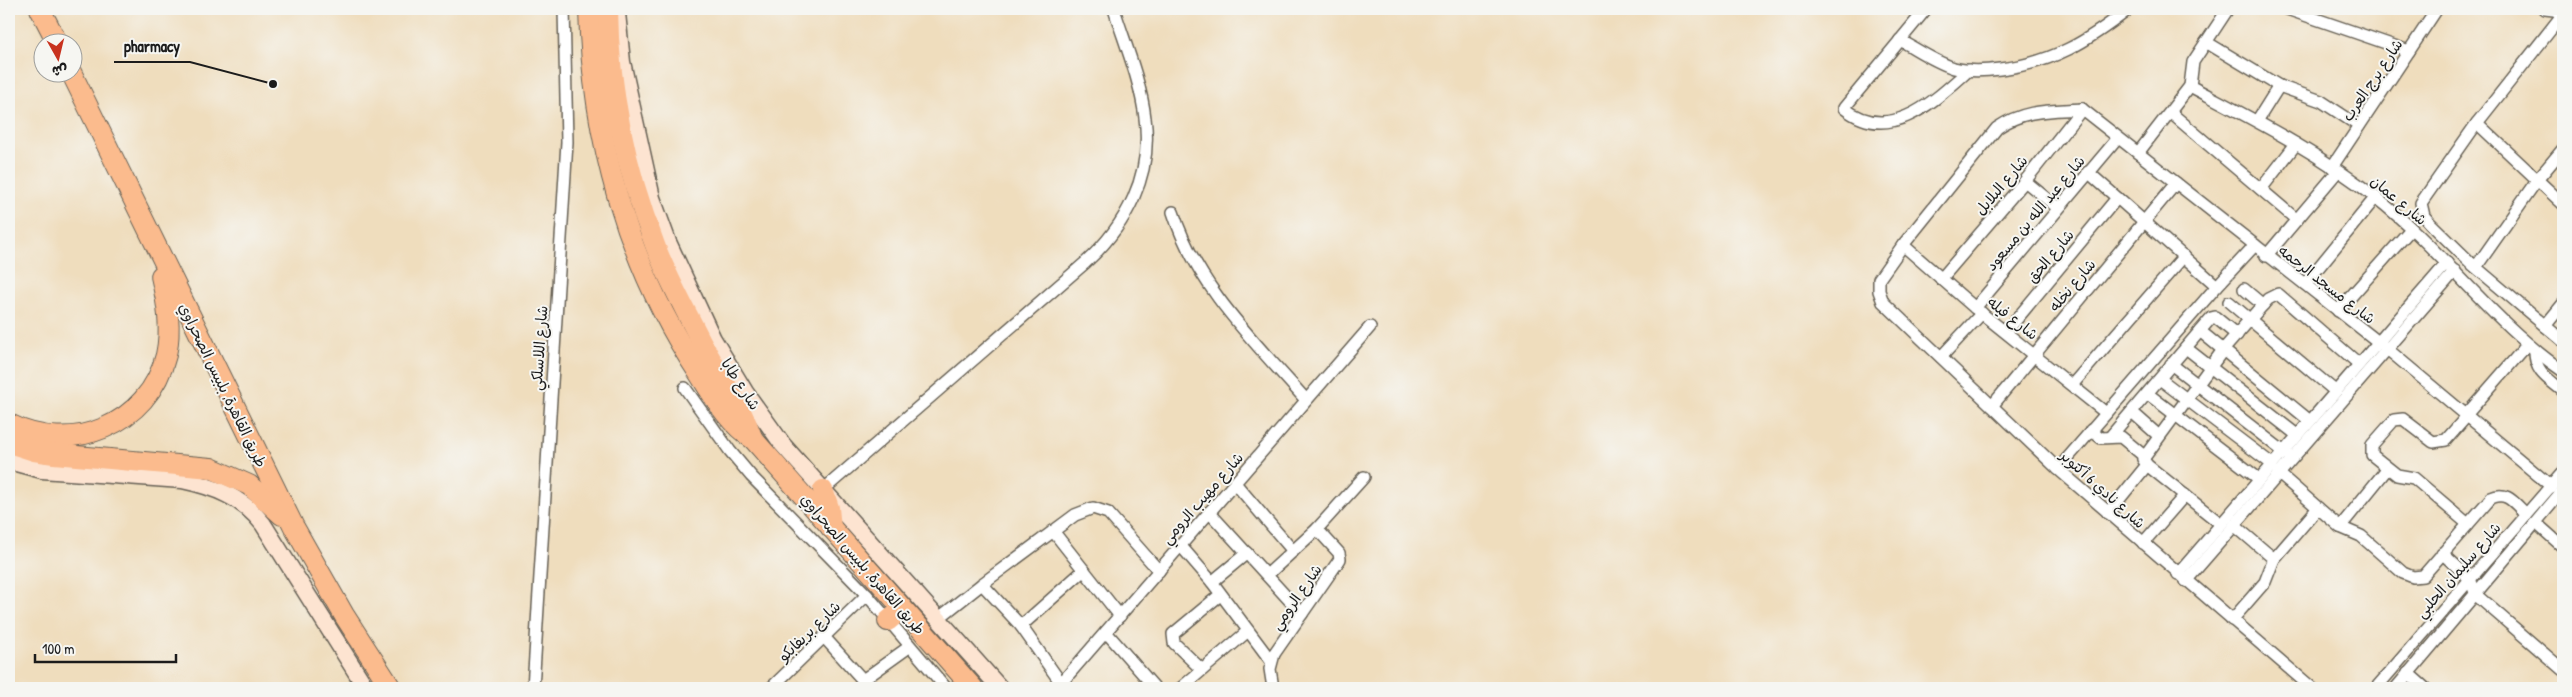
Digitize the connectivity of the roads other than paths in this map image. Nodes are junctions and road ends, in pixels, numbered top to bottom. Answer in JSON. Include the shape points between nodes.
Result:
{"nodes":[{"id":1,"x":40,"y":9,"type":"edge"},
{"id":2,"x":564,"y":9,"type":"edge"},
{"id":3,"x":589,"y":9,"type":"edge"},
{"id":4,"x":608,"y":9,"type":"edge"},
{"id":5,"x":617,"y":9,"type":"edge"},
{"id":6,"x":1114,"y":9,"type":"edge"},
{"id":7,"x":1926,"y":9,"type":"edge"},
{"id":8,"x":2129,"y":9,"type":"edge"},
{"id":9,"x":2228,"y":9,"type":"edge"},
{"id":10,"x":2287,"y":9,"type":"edge"},
{"id":11,"x":2437,"y":9,"type":"edge"},
{"id":12,"x":2545,"y":9,"type":"edge"},
{"id":13,"x":2563,"y":13,"type":"edge"},
{"id":14,"x":52,"y":32,"type":"edge"},
{"id":15,"x":1900,"y":40,"type":"junction"},
{"id":16,"x":2206,"y":42,"type":"junction"},
{"id":17,"x":2409,"y":51,"type":"junction"},
{"id":18,"x":616,"y":62,"type":"junction"},
{"id":19,"x":1970,"y":70,"type":"junction"},
{"id":20,"x":76,"y":82,"type":"edge"},
{"id":21,"x":2190,"y":86,"type":"junction"},
{"id":22,"x":2279,"y":86,"type":"junction"},
{"id":23,"x":2082,"y":109,"type":"junction"},
{"id":24,"x":2171,"y":113,"type":"junction"},
{"id":25,"x":2257,"y":121,"type":"junction"},
{"id":26,"x":2478,"y":123,"type":"junction"},
{"id":27,"x":2359,"y":126,"type":"junction"},
{"id":28,"x":2118,"y":138,"type":"junction"},
{"id":29,"x":2296,"y":144,"type":"junction"},
{"id":30,"x":2563,"y":149,"type":"edge"},
{"id":31,"x":2138,"y":153,"type":"junction"},
{"id":32,"x":2335,"y":169,"type":"junction"},
{"id":33,"x":2088,"y":172,"type":"junction"},
{"id":34,"x":2537,"y":180,"type":"junction"},
{"id":35,"x":2025,"y":181,"type":"junction"},
{"id":36,"x":2176,"y":183,"type":"junction"},
{"id":37,"x":2260,"y":189,"type":"junction"},
{"id":38,"x":2376,"y":197,"type":"junction"},
{"id":39,"x":2117,"y":198,"type":"junction"},
{"id":40,"x":2563,"y":204,"type":"edge"},
{"id":41,"x":2058,"y":208,"type":"junction"},
{"id":42,"x":1172,"y":212,"type":"dead end"},
{"id":43,"x":2297,"y":220,"type":"junction"},
{"id":44,"x":2145,"y":221,"type":"junction"},
{"id":45,"x":2411,"y":229,"type":"junction"},
{"id":46,"x":147,"y":231,"type":"junction"},
{"id":47,"x":1903,"y":245,"type":"junction"},
{"id":48,"x":2254,"y":245,"type":"junction"},
{"id":49,"x":2184,"y":256,"type":"junction"},
{"id":50,"x":2266,"y":256,"type":"junction"},
{"id":51,"x":2451,"y":267,"type":"junction"},
{"id":52,"x":2476,"y":267,"type":"junction"},
{"id":53,"x":1941,"y":279,"type":"junction"},
{"id":54,"x":2304,"y":284,"type":"junction"},
{"id":55,"x":2217,"y":286,"type":"junction"},
{"id":56,"x":2244,"y":288,"type":"dead end"},
{"id":57,"x":2229,"y":302,"type":"dead end"},
{"id":58,"x":2563,"y":304,"type":"edge"},
{"id":59,"x":2262,"y":306,"type":"junction"},
{"id":60,"x":1978,"y":310,"type":"junction"},
{"id":61,"x":2338,"y":311,"type":"junction"},
{"id":62,"x":2250,"y":320,"type":"junction"},
{"id":63,"x":2545,"y":326,"type":"junction"},
{"id":64,"x":1370,"y":327,"type":"dead end"},
{"id":65,"x":2200,"y":331,"type":"junction"},
{"id":66,"x":2006,"y":332,"type":"junction"},
{"id":67,"x":2237,"y":334,"type":"junction"},
{"id":68,"x":2563,"y":341,"type":"edge"},
{"id":69,"x":2382,"y":345,"type":"junction"},
{"id":70,"x":2186,"y":348,"type":"junction"},
{"id":71,"x":2531,"y":348,"type":"junction"},
{"id":72,"x":2223,"y":350,"type":"junction"},
{"id":73,"x":2034,"y":354,"type":"junction"},
{"id":74,"x":1941,"y":357,"type":"junction"},
{"id":75,"x":2171,"y":364,"type":"junction"},
{"id":76,"x":2359,"y":364,"type":"junction"},
{"id":77,"x":2209,"y":368,"type":"junction"},
{"id":78,"x":2563,"y":371,"type":"edge"},
{"id":79,"x":2160,"y":379,"type":"junction"},
{"id":80,"x":2198,"y":384,"type":"junction"},
{"id":81,"x":2072,"y":385,"type":"junction"},
{"id":82,"x":685,"y":388,"type":"dead end"},
{"id":83,"x":2335,"y":391,"type":"junction"},
{"id":84,"x":2563,"y":391,"type":"edge"},
{"id":85,"x":2148,"y":394,"type":"junction"},
{"id":86,"x":2187,"y":398,"type":"junction"},
{"id":87,"x":1306,"y":400,"type":"junction"},
{"id":88,"x":1992,"y":406,"type":"junction"},
{"id":89,"x":2132,"y":412,"type":"junction"},
{"id":90,"x":2106,"y":413,"type":"junction"},
{"id":91,"x":2176,"y":414,"type":"junction"},
{"id":92,"x":2466,"y":416,"type":"junction"},
{"id":93,"x":2310,"y":420,"type":"junction"},
{"id":94,"x":9,"y":424,"type":"edge"},
{"id":95,"x":2091,"y":430,"type":"junction"},
{"id":96,"x":2297,"y":435,"type":"junction"},
{"id":97,"x":2159,"y":436,"type":"junction"},
{"id":98,"x":2110,"y":437,"type":"junction"},
{"id":99,"x":753,"y":439,"type":"junction"},
{"id":100,"x":9,"y":443,"type":"edge"},
{"id":101,"x":2287,"y":454,"type":"junction"},
{"id":102,"x":2146,"y":460,"type":"junction"},
{"id":103,"x":9,"y":461,"type":"edge"},
{"id":104,"x":2058,"y":469,"type":"junction"},
{"id":105,"x":2275,"y":469,"type":"junction"},
{"id":106,"x":2387,"y":469,"type":"junction"},
{"id":107,"x":2563,"y":472,"type":"edge"},
{"id":108,"x":1364,"y":477,"type":"dead end"},
{"id":109,"x":2259,"y":479,"type":"junction"},
{"id":110,"x":1235,"y":483,"type":"junction"},
{"id":111,"x":823,"y":490,"type":"junction"},
{"id":112,"x":2559,"y":492,"type":"edge"},
{"id":113,"x":2185,"y":495,"type":"junction"},
{"id":114,"x":2318,"y":508,"type":"junction"},
{"id":115,"x":1209,"y":512,"type":"junction"},
{"id":116,"x":2108,"y":513,"type":"junction"},
{"id":117,"x":2526,"y":514,"type":"junction"},
{"id":118,"x":2536,"y":523,"type":"junction"},
{"id":119,"x":2221,"y":524,"type":"junction"},
{"id":120,"x":2468,"y":524,"type":"junction"},
{"id":121,"x":2234,"y":525,"type":"junction"},
{"id":122,"x":294,"y":527,"type":"junction"},
{"id":123,"x":2340,"y":527,"type":"junction"},
{"id":124,"x":831,"y":528,"type":"junction"},
{"id":125,"x":1317,"y":529,"type":"junction"},
{"id":126,"x":1053,"y":531,"type":"junction"},
{"id":127,"x":2143,"y":544,"type":"junction"},
{"id":128,"x":1180,"y":546,"type":"junction"},
{"id":129,"x":2563,"y":547,"type":"edge"},
{"id":130,"x":1293,"y":551,"type":"junction"},
{"id":131,"x":1247,"y":553,"type":"junction"},
{"id":132,"x":2442,"y":554,"type":"junction"},
{"id":133,"x":2274,"y":560,"type":"junction"},
{"id":134,"x":1084,"y":570,"type":"junction"},
{"id":135,"x":1159,"y":571,"type":"junction"},
{"id":136,"x":1267,"y":575,"type":"junction"},
{"id":137,"x":2182,"y":577,"type":"junction"},
{"id":138,"x":2470,"y":579,"type":"junction"},
{"id":139,"x":1212,"y":582,"type":"junction"},
{"id":140,"x":982,"y":584,"type":"junction"},
{"id":141,"x":867,"y":595,"type":"junction"},
{"id":142,"x":1220,"y":595,"type":"junction"},
{"id":143,"x":2476,"y":595,"type":"junction"},
{"id":144,"x":1302,"y":614,"type":"junction"},
{"id":145,"x":895,"y":615,"type":"junction"},
{"id":146,"x":1120,"y":616,"type":"junction"},
{"id":147,"x":938,"y":618,"type":"junction"},
{"id":148,"x":2232,"y":620,"type":"junction"},
{"id":149,"x":1021,"y":626,"type":"junction"},
{"id":150,"x":1248,"y":631,"type":"junction"},
{"id":151,"x":1106,"y":632,"type":"junction"},
{"id":152,"x":824,"y":637,"type":"junction"},
{"id":153,"x":908,"y":646,"type":"junction"},
{"id":154,"x":1271,"y":662,"type":"junction"},
{"id":155,"x":2561,"y":662,"type":"edge"},
{"id":156,"x":1202,"y":670,"type":"junction"},
{"id":157,"x":2408,"y":673,"type":"junction"},
{"id":158,"x":867,"y":684,"type":"edge"},
{"id":159,"x":1059,"y":686,"type":"edge"},
{"id":160,"x":366,"y":688,"type":"edge"},
{"id":161,"x":390,"y":688,"type":"edge"},
{"id":162,"x":533,"y":688,"type":"edge"},
{"id":163,"x":771,"y":688,"type":"edge"},
{"id":164,"x":946,"y":688,"type":"edge"},
{"id":165,"x":972,"y":688,"type":"edge"},
{"id":166,"x":1000,"y":688,"type":"edge"},
{"id":167,"x":1155,"y":688,"type":"edge"},
{"id":168,"x":1181,"y":688,"type":"edge"},
{"id":169,"x":1274,"y":688,"type":"edge"},
{"id":170,"x":2312,"y":688,"type":"edge"},
{"id":171,"x":2376,"y":688,"type":"edge"},
{"id":172,"x":2396,"y":688,"type":"edge"},
{"id":173,"x":2426,"y":688,"type":"edge"}],
"edges":[{"from":1,"to":14,"type":"highway"},
{"from":2,"to":162,"type":"street","name":"شارع اللاسلكي","via":[[567,142]]},
{"from":3,"to":99,"type":"highway","via":[[598,109],[612,181],[636,254],[685,352],[734,424]]},
{"from":4,"to":18,"type":"highway"},
{"from":5,"to":18,"type":"street","name":"شارع طابا"},
{"from":6,"to":111,"type":"street","via":[[1143,106],[1146,130],[1143,171],[1124,217],[1109,239],[1085,263]]},
{"from":7,"to":15,"type":"street"},
{"from":8,"to":19,"type":"street","via":[[2088,38],[2044,60],[2018,67]]},
{"from":9,"to":16,"type":"street"},
{"from":10,"to":17,"type":"street"},
{"from":11,"to":17,"type":"street","name":"شارع برج العرب"},
{"from":12,"to":13,"type":"street"},
{"from":13,"to":26,"type":"street"},
{"from":15,"to":19,"type":"street","via":[[1948,65]]},
{"from":15,"to":19,"type":"street","via":[[1844,108],[1858,118],[1878,122],[1913,114]]},
{"from":16,"to":21,"type":"street","via":[[2193,62]]},
{"from":16,"to":22,"type":"street"},
{"from":17,"to":27,"type":"street","name":"شارع برج العرب"},
{"from":18,"to":99,"type":"highway","via":[[626,150],[640,203],[656,247]]},
{"from":18,"to":111,"type":"street","name":"شارع طابا","via":[[652,198],[686,284],[713,339],[745,392],[783,445]]},
{"from":20,"to":46,"type":"highway","name":"طريق القاهرة, بلبيس الصحراوي"},
{"from":21,"to":24,"type":"street"},
{"from":21,"to":25,"type":"street","name":"شارع عمان"},
{"from":22,"to":25,"type":"street"},
{"from":22,"to":27,"type":"street","via":[[2321,101]]},
{"from":23,"to":28,"type":"street","name":"شارع مسجد الرحمه"},
{"from":23,"to":35,"type":"street","name":"شارع البلابل"},
{"from":23,"to":47,"type":"street","via":[[2026,113],[2011,118],[1998,128]]},
{"from":24,"to":31,"type":"street"},
{"from":24,"to":37,"type":"street"},
{"from":25,"to":29,"type":"street","name":"شارع عمان"},
{"from":26,"to":34,"type":"street"},
{"from":26,"to":52,"type":"street","via":[[2421,203],[2430,224]]},
{"from":27,"to":32,"type":"street","name":"شارع برج العرب"},
{"from":28,"to":31,"type":"street","name":"شارع مسجد الرحمه"},
{"from":28,"to":33,"type":"street","name":"شارع عبد الله بن مسعود"},
{"from":29,"to":32,"type":"street","name":"شارع عمان"},
{"from":29,"to":37,"type":"street"},
{"from":30,"to":34,"type":"street"},
{"from":31,"to":36,"type":"street","name":"شارع مسجد الرحمه"},
{"from":32,"to":38,"type":"street","name":"شارع عمان"},
{"from":32,"to":43,"type":"street","name":"شارع برج العرب"},
{"from":33,"to":39,"type":"street"},
{"from":33,"to":41,"type":"street","name":"شارع عبد الله بن مسعود"},
{"from":34,"to":40,"type":"street"},
{"from":34,"to":52,"type":"street"},
{"from":35,"to":41,"type":"street"},
{"from":35,"to":53,"type":"street","name":"شارع البلابل"},
{"from":36,"to":44,"type":"street","name":"شارع نخله"},
{"from":36,"to":48,"type":"street","name":"شارع مسجد الرحمه"},
{"from":37,"to":43,"type":"street"},
{"from":38,"to":45,"type":"street","name":"شارع عمان"},
{"from":38,"to":54,"type":"street"},
{"from":39,"to":44,"type":"street"},
{"from":39,"to":66,"type":"street","name":"شارع الحق"},
{"from":41,"to":60,"type":"street","name":"شارع عبد الله بن مسعود"},
{"from":42,"to":87,"type":"street","via":[[1184,245],[1209,285]]},
{"from":43,"to":50,"type":"street","name":"شارع برج العرب"},
{"from":44,"to":49,"type":"street"},
{"from":44,"to":73,"type":"street","name":"شارع نخله"},
{"from":45,"to":51,"type":"street","name":"شارع عمان"},
{"from":45,"to":61,"type":"street"},
{"from":46,"to":94,"type":"highway","via":[[169,320],[165,356],[150,391],[119,420],[75,437],[30,433]]},
{"from":46,"to":122,"type":"highway","name":"طريق القاهرة, بلبيس الصحراوي"},
{"from":47,"to":53,"type":"street","name":"شارع فيله"},
{"from":47,"to":74,"type":"street","name":"شارع نادي 6 أكتوبر","via":[[1879,279],[1878,291],[1883,302]]},
{"from":48,"to":50,"type":"street","name":"شارع مسجد الرحمه"},
{"from":48,"to":55,"type":"street"},
{"from":49,"to":55,"type":"street"},
{"from":49,"to":81,"type":"street"},
{"from":50,"to":54,"type":"street","name":"شارع مسجد الرحمه"},
{"from":51,"to":69,"type":"street"},
{"from":51,"to":71,"type":"street","name":"شارع عمان"},
{"from":52,"to":63,"type":"street"},
{"from":53,"to":60,"type":"street","name":"شارع فيله"},
{"from":54,"to":61,"type":"street","name":"شارع مسجد الرحمه"},
{"from":55,"to":90,"type":"street"},
{"from":56,"to":59,"type":"street"},
{"from":57,"to":62,"type":"street"},
{"from":58,"to":63,"type":"street"},
{"from":59,"to":62,"type":"street"},
{"from":59,"to":76,"type":"street","via":[[2272,295],[2282,296]]},
{"from":60,"to":66,"type":"street","name":"شارع فيله"},
{"from":60,"to":74,"type":"street","name":"شارع عبد الله بن مسعود"},
{"from":61,"to":69,"type":"street","name":"شارع مسجد الرحمه"},
{"from":62,"to":67,"type":"street"},
{"from":62,"to":83,"type":"street"},
{"from":63,"to":68,"type":"street"},
{"from":64,"to":87,"type":"street","name":"شارع مهيب الرومي"},
{"from":65,"to":67,"type":"street","via":[[2215,317]]},
{"from":65,"to":70,"type":"street"},
{"from":65,"to":72,"type":"street"},
{"from":66,"to":73,"type":"street","name":"شارع فيله"},
{"from":67,"to":72,"type":"street"},
{"from":69,"to":76,"type":"street"},
{"from":69,"to":92,"type":"street","name":"شارع مسجد الرحمه"},
{"from":69,"to":101,"type":"street"},
{"from":70,"to":75,"type":"street"},
{"from":70,"to":77,"type":"street"},
{"from":71,"to":78,"type":"street","name":"شارع عمان"},
{"from":71,"to":84,"type":"street","via":[[2540,372]]},
{"from":71,"to":92,"type":"street"},
{"from":72,"to":77,"type":"street"},
{"from":72,"to":93,"type":"street"},
{"from":73,"to":81,"type":"street","name":"شارع فيله"},
{"from":73,"to":88,"type":"street","name":"شارع نخله"},
{"from":74,"to":88,"type":"street","name":"شارع نادي 6 أكتوبر"},
{"from":75,"to":79,"type":"street"},
{"from":75,"to":80,"type":"street"},
{"from":76,"to":83,"type":"street"},
{"from":77,"to":80,"type":"street"},
{"from":77,"to":96,"type":"street"},
{"from":79,"to":85,"type":"street"},
{"from":79,"to":86,"type":"street"},
{"from":80,"to":86,"type":"street"},
{"from":80,"to":101,"type":"street"},
{"from":81,"to":90,"type":"street","name":"شارع فيله"},
{"from":82,"to":141,"type":"street","via":[[730,451],[768,496]]},
{"from":83,"to":93,"type":"street"},
{"from":85,"to":89,"type":"street"},
{"from":85,"to":91,"type":"street"},
{"from":86,"to":91,"type":"street"},
{"from":86,"to":105,"type":"street"},
{"from":87,"to":110,"type":"street","name":"شارع مهيب الرومي"},
{"from":88,"to":104,"type":"street","name":"شارع نادي 6 أكتوبر"},
{"from":89,"to":97,"type":"street"},
{"from":89,"to":98,"type":"street"},
{"from":90,"to":95,"type":"street"},
{"from":91,"to":97,"type":"street"},
{"from":91,"to":109,"type":"street"},
{"from":92,"to":106,"type":"street","via":[[2446,440],[2433,442],[2403,419],[2394,420],[2372,445],[2372,456]]},
{"from":92,"to":112,"type":"street","name":"شارع مسجد الرحمه"},
{"from":93,"to":96,"type":"street"},
{"from":95,"to":98,"type":"street","via":[[2101,438]]},
{"from":95,"to":104,"type":"street"},
{"from":96,"to":101,"type":"street"},
{"from":97,"to":102,"type":"street"},
{"from":98,"to":102,"type":"street","via":[[2121,437]]},
{"from":99,"to":124,"type":"highway","name":"طريق القاهرة, بلبيس الصحراوي"},
{"from":100,"to":122,"type":"highway","via":[[54,454],[211,468],[249,485]]},
{"from":101,"to":105,"type":"street"},
{"from":102,"to":113,"type":"street"},
{"from":102,"to":116,"type":"street"},
{"from":103,"to":160,"type":"street","via":[[42,470],[182,480],[233,496],[263,524]]},
{"from":104,"to":116,"type":"street","name":"شارع نادي 6 أكتوبر"},
{"from":105,"to":109,"type":"street"},
{"from":105,"to":114,"type":"street"},
{"from":105,"to":121,"type":"street"},
{"from":106,"to":120,"type":"street","via":[[2397,475],[2414,478]]},
{"from":106,"to":123,"type":"street"},
{"from":107,"to":112,"type":"street","name":"شارع سليمان الحلبي"},
{"from":108,"to":125,"type":"street"},
{"from":109,"to":119,"type":"street"},
{"from":110,"to":115,"type":"street","name":"شارع مهيب الرومي"},
{"from":110,"to":130,"type":"street"},
{"from":111,"to":124,"type":"highway"},
{"from":111,"to":147,"type":"street","name":"شارع طابا"},
{"from":112,"to":117,"type":"street","name":"شارع سليمان الحلبي"},
{"from":112,"to":118,"type":"street","name":"شارع سليمان الحلبي"},
{"from":113,"to":119,"type":"street"},
{"from":113,"to":127,"type":"street"},
{"from":114,"to":123,"type":"street"},
{"from":114,"to":133,"type":"street"},
{"from":115,"to":128,"type":"street","name":"شارع مهيب الرومي"},
{"from":115,"to":131,"type":"street"},
{"from":116,"to":127,"type":"street","name":"شارع نادي 6 أكتوبر"},
{"from":117,"to":120,"type":"street","via":[[2507,496],[2496,496]]},
{"from":117,"to":138,"type":"street","name":"شارع سليمان الحلبي"},
{"from":118,"to":129,"type":"street"},
{"from":118,"to":143,"type":"street","name":"شارع سليمان الحلبي"},
{"from":119,"to":137,"type":"street"},
{"from":120,"to":132,"type":"street"},
{"from":121,"to":133,"type":"street"},
{"from":121,"to":137,"type":"street"},
{"from":122,"to":161,"type":"highway","name":"طريق القاهرة, بلبيس الصحراوي"},
{"from":123,"to":132,"type":"street","via":[[2361,536],[2403,573],[2412,577],[2423,576]]},
{"from":124,"to":145,"type":"highway","name":"طريق القاهرة, بلبيس الصحراوي"},
{"from":125,"to":130,"type":"street"},
{"from":125,"to":144,"type":"street","name":"شارع الرومي","via":[[1340,559]]},
{"from":126,"to":134,"type":"street"},
{"from":126,"to":135,"type":"street","via":[[1084,509],[1100,509],[1108,513]]},
{"from":126,"to":140,"type":"street"},
{"from":127,"to":137,"type":"street","name":"شارع نادي 6 أكتوبر"},
{"from":128,"to":135,"type":"street","name":"شارع مهيب الرومي"},
{"from":128,"to":139,"type":"street"},
{"from":130,"to":136,"type":"street"},
{"from":131,"to":136,"type":"street"},
{"from":131,"to":139,"type":"street"},
{"from":132,"to":138,"type":"street"},
{"from":133,"to":148,"type":"street","via":[[2265,582]]},
{"from":134,"to":146,"type":"street"},
{"from":134,"to":149,"type":"street"},
{"from":135,"to":146,"type":"street","name":"شارع مهيب الرومي"},
{"from":136,"to":144,"type":"street"},
{"from":137,"to":148,"type":"street","name":"شارع نادي 6 أكتوبر"},
{"from":138,"to":143,"type":"street"},
{"from":138,"to":171,"type":"street","name":"شارع سليمان الحلبي"},
{"from":139,"to":142,"type":"street"},
{"from":140,"to":147,"type":"street"},
{"from":140,"to":149,"type":"street"},
{"from":141,"to":145,"type":"street"},
{"from":141,"to":152,"type":"street","name":"شارع بريفابكو"},
{"from":142,"to":150,"type":"street"},
{"from":142,"to":156,"type":"street","via":[[1173,634],[1174,643]]},
{"from":143,"to":155,"type":"street"},
{"from":143,"to":157,"type":"street","name":"شارع سليمان الحلبي"},
{"from":144,"to":154,"type":"street","name":"شارع الرومي"},
{"from":145,"to":153,"type":"street"},
{"from":145,"to":165,"type":"highway","name":"طريق القاهرة, بلبيس الصحراوي"},
{"from":146,"to":151,"type":"street","name":"شارع مهيب الرومي"},
{"from":147,"to":166,"type":"street","name":"شارع طابا"},
{"from":148,"to":170,"type":"street","name":"شارع نادي 6 أكتوبر"},
{"from":149,"to":159,"type":"street"},
{"from":150,"to":154,"type":"street"},
{"from":150,"to":156,"type":"street"},
{"from":151,"to":159,"type":"street","name":"شارع مهيب الرومي"},
{"from":151,"to":167,"type":"street"},
{"from":152,"to":158,"type":"street"},
{"from":152,"to":163,"type":"street","name":"شارع بريفابكو"},
{"from":153,"to":158,"type":"street"},
{"from":153,"to":164,"type":"street"},
{"from":154,"to":169,"type":"street","via":[[1270,677]]},
{"from":156,"to":168,"type":"street"},
{"from":157,"to":172,"type":"street","name":"شارع سليمان الحلبي"},
{"from":157,"to":173,"type":"street"}]}
